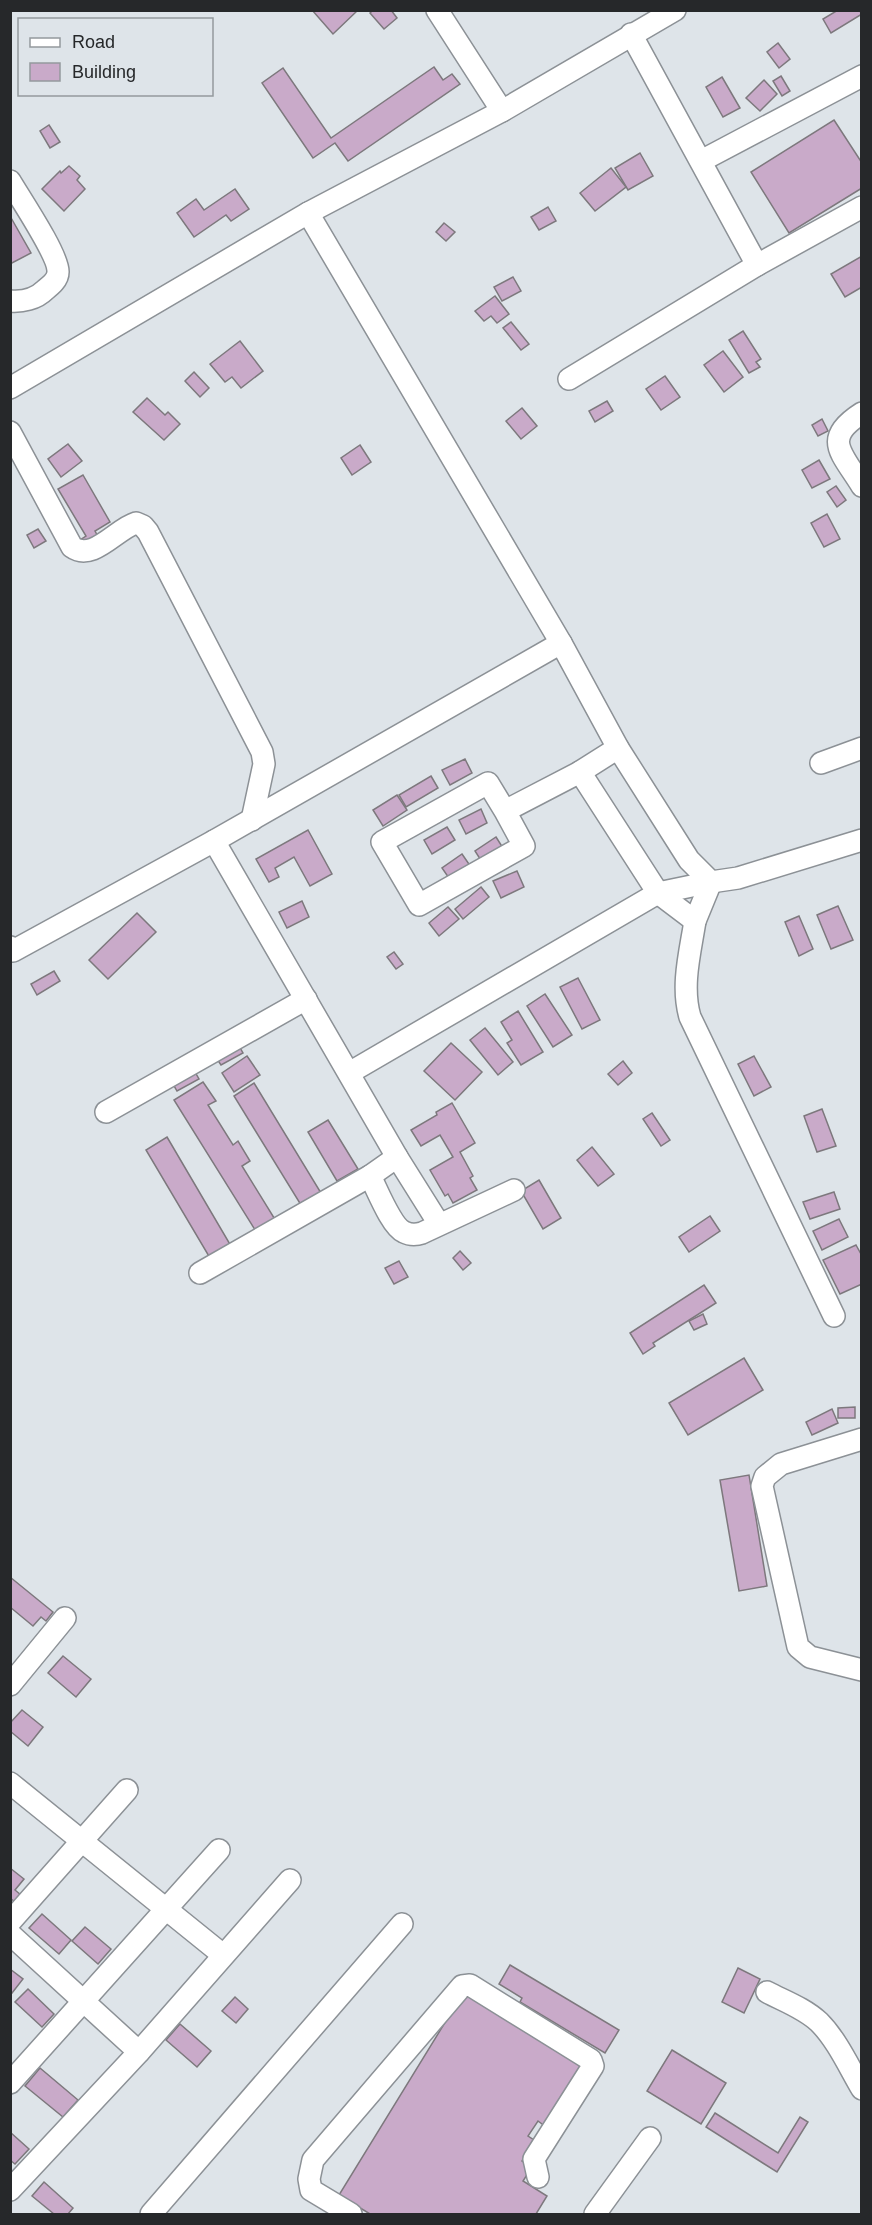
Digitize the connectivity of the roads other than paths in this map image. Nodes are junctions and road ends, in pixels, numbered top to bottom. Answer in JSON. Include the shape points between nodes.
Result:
{"nodes":[{"id":1,"x":437,"y":10,"type":"edge"},
{"id":2,"x":675,"y":10,"type":"edge"},
{"id":3,"x":632,"y":34,"type":"junction"},
{"id":4,"x":861,"y":76,"type":"edge"},
{"id":5,"x":502,"y":111,"type":"junction"},
{"id":6,"x":701,"y":161,"type":"junction"},
{"id":7,"x":10,"y":181,"type":"edge"},
{"id":8,"x":861,"y":207,"type":"edge"},
{"id":9,"x":308,"y":213,"type":"junction"},
{"id":10,"x":757,"y":265,"type":"junction"},
{"id":11,"x":10,"y":301,"type":"edge"},
{"id":12,"x":569,"y":379,"type":"dead end"},
{"id":13,"x":10,"y":388,"type":"edge"},
{"id":14,"x":861,"y":414,"type":"edge"},
{"id":15,"x":10,"y":432,"type":"edge"},
{"id":16,"x":861,"y":486,"type":"edge"},
{"id":17,"x":561,"y":643,"type":"junction"},
{"id":18,"x":618,"y":748,"type":"junction"},
{"id":19,"x":861,"y":748,"type":"edge"},
{"id":20,"x":821,"y":763,"type":"dead end"},
{"id":21,"x":580,"y":772,"type":"junction"},
{"id":22,"x":505,"y":811,"type":"junction"},
{"id":23,"x":252,"y":820,"type":"junction"},
{"id":24,"x":861,"y":840,"type":"edge"},
{"id":25,"x":214,"y":841,"type":"junction"},
{"id":26,"x":711,"y":882,"type":"junction"},
{"id":27,"x":658,"y":893,"type":"junction"},
{"id":28,"x":695,"y":921,"type":"junction"},
{"id":29,"x":11,"y":950,"type":"edge"},
{"id":30,"x":306,"y":999,"type":"junction"},
{"id":31,"x":349,"y":1073,"type":"junction"},
{"id":32,"x":106,"y":1112,"type":"dead end"},
{"id":33,"x":398,"y":1157,"type":"junction"},
{"id":34,"x":370,"y":1176,"type":"junction"},
{"id":35,"x":514,"y":1190,"type":"dead end"},
{"id":36,"x":439,"y":1224,"type":"junction"},
{"id":37,"x":200,"y":1273,"type":"dead end"},
{"id":38,"x":834,"y":1316,"type":"dead end"},
{"id":39,"x":861,"y":1438,"type":"edge"},
{"id":40,"x":65,"y":1618,"type":"dead end"},
{"id":41,"x":861,"y":1670,"type":"edge"},
{"id":42,"x":10,"y":1685,"type":"edge"},
{"id":43,"x":10,"y":1783,"type":"edge"},
{"id":44,"x":127,"y":1790,"type":"dead end"},
{"id":45,"x":82,"y":1841,"type":"junction"},
{"id":46,"x":219,"y":1850,"type":"dead end"},
{"id":47,"x":290,"y":1880,"type":"dead end"},
{"id":48,"x":167,"y":1909,"type":"junction"},
{"id":49,"x":10,"y":1922,"type":"edge"},
{"id":50,"x":402,"y":1924,"type":"dead end"},
{"id":51,"x":10,"y":1934,"type":"edge"},
{"id":52,"x":223,"y":1956,"type":"junction"},
{"id":53,"x":766,"y":1992,"type":"dead end"},
{"id":54,"x":84,"y":2003,"type":"junction"},
{"id":55,"x":139,"y":2052,"type":"junction"},
{"id":56,"x":10,"y":2083,"type":"edge"},
{"id":57,"x":861,"y":2089,"type":"edge"},
{"id":58,"x":650,"y":2138,"type":"dead end"},
{"id":59,"x":538,"y":2177,"type":"dead end"},
{"id":60,"x":10,"y":2190,"type":"edge"},
{"id":61,"x":151,"y":2214,"type":"edge"},
{"id":62,"x":351,"y":2214,"type":"edge"},
{"id":63,"x":595,"y":2214,"type":"edge"}],
"edges":[{"from":1,"to":5,"type":"street"},
{"from":2,"to":3,"type":"street"},
{"from":3,"to":5,"type":"street"},
{"from":3,"to":6,"type":"street"},
{"from":4,"to":6,"type":"street"},
{"from":5,"to":9,"type":"street"},
{"from":6,"to":10,"type":"street"},
{"from":7,"to":11,"type":"street","via":[[54,256],[58,272],[41,294],[21,302]]},
{"from":8,"to":10,"type":"street"},
{"from":9,"to":13,"type":"street"},
{"from":9,"to":17,"type":"street"},
{"from":10,"to":12,"type":"street"},
{"from":14,"to":16,"type":"street","via":[[838,434],[837,445]]},
{"from":15,"to":23,"type":"street","via":[[77,551],[90,550],[136,523],[147,532],[262,752],[264,764]]},
{"from":17,"to":18,"type":"street"},
{"from":17,"to":23,"type":"street"},
{"from":18,"to":21,"type":"street"},
{"from":18,"to":26,"type":"street","via":[[689,860]]},
{"from":19,"to":20,"type":"street"},
{"from":21,"to":22,"type":"street"},
{"from":21,"to":27,"type":"street"},
{"from":22,"to":22,"type":"street","via":[[524,846],[419,905],[382,842],[488,783]]},
{"from":23,"to":25,"type":"street"},
{"from":24,"to":26,"type":"street","via":[[738,878]]},
{"from":25,"to":29,"type":"street"},
{"from":25,"to":30,"type":"street"},
{"from":26,"to":27,"type":"street"},
{"from":26,"to":28,"type":"street"},
{"from":27,"to":28,"type":"street"},
{"from":27,"to":31,"type":"street"},
{"from":28,"to":38,"type":"street","via":[[685,995],[690,1017]]},
{"from":30,"to":31,"type":"street"},
{"from":30,"to":32,"type":"street"},
{"from":31,"to":33,"type":"street"},
{"from":33,"to":34,"type":"street"},
{"from":33,"to":36,"type":"street"},
{"from":34,"to":36,"type":"street","via":[[403,1232],[416,1234]]},
{"from":34,"to":37,"type":"street"},
{"from":35,"to":36,"type":"street"},
{"from":39,"to":41,"type":"street","via":[[781,1464],[765,1477],[762,1486],[798,1647],[810,1658]]},
{"from":40,"to":42,"type":"street"},
{"from":43,"to":45,"type":"street"},
{"from":44,"to":45,"type":"street"},
{"from":45,"to":48,"type":"street"},
{"from":45,"to":49,"type":"street"},
{"from":46,"to":48,"type":"street"},
{"from":47,"to":52,"type":"street"},
{"from":48,"to":52,"type":"street"},
{"from":48,"to":54,"type":"street"},
{"from":50,"to":61,"type":"street"},
{"from":51,"to":54,"type":"street"},
{"from":52,"to":55,"type":"street"},
{"from":53,"to":57,"type":"street","via":[[819,2022]]},
{"from":54,"to":55,"type":"street"},
{"from":54,"to":56,"type":"street"},
{"from":55,"to":60,"type":"street"},
{"from":58,"to":63,"type":"street"},
{"from":59,"to":62,"type":"street","via":[[534,2160],[593,2066],[591,2060],[470,1985],[462,1986],[313,2160],[311,2190]]}]}
